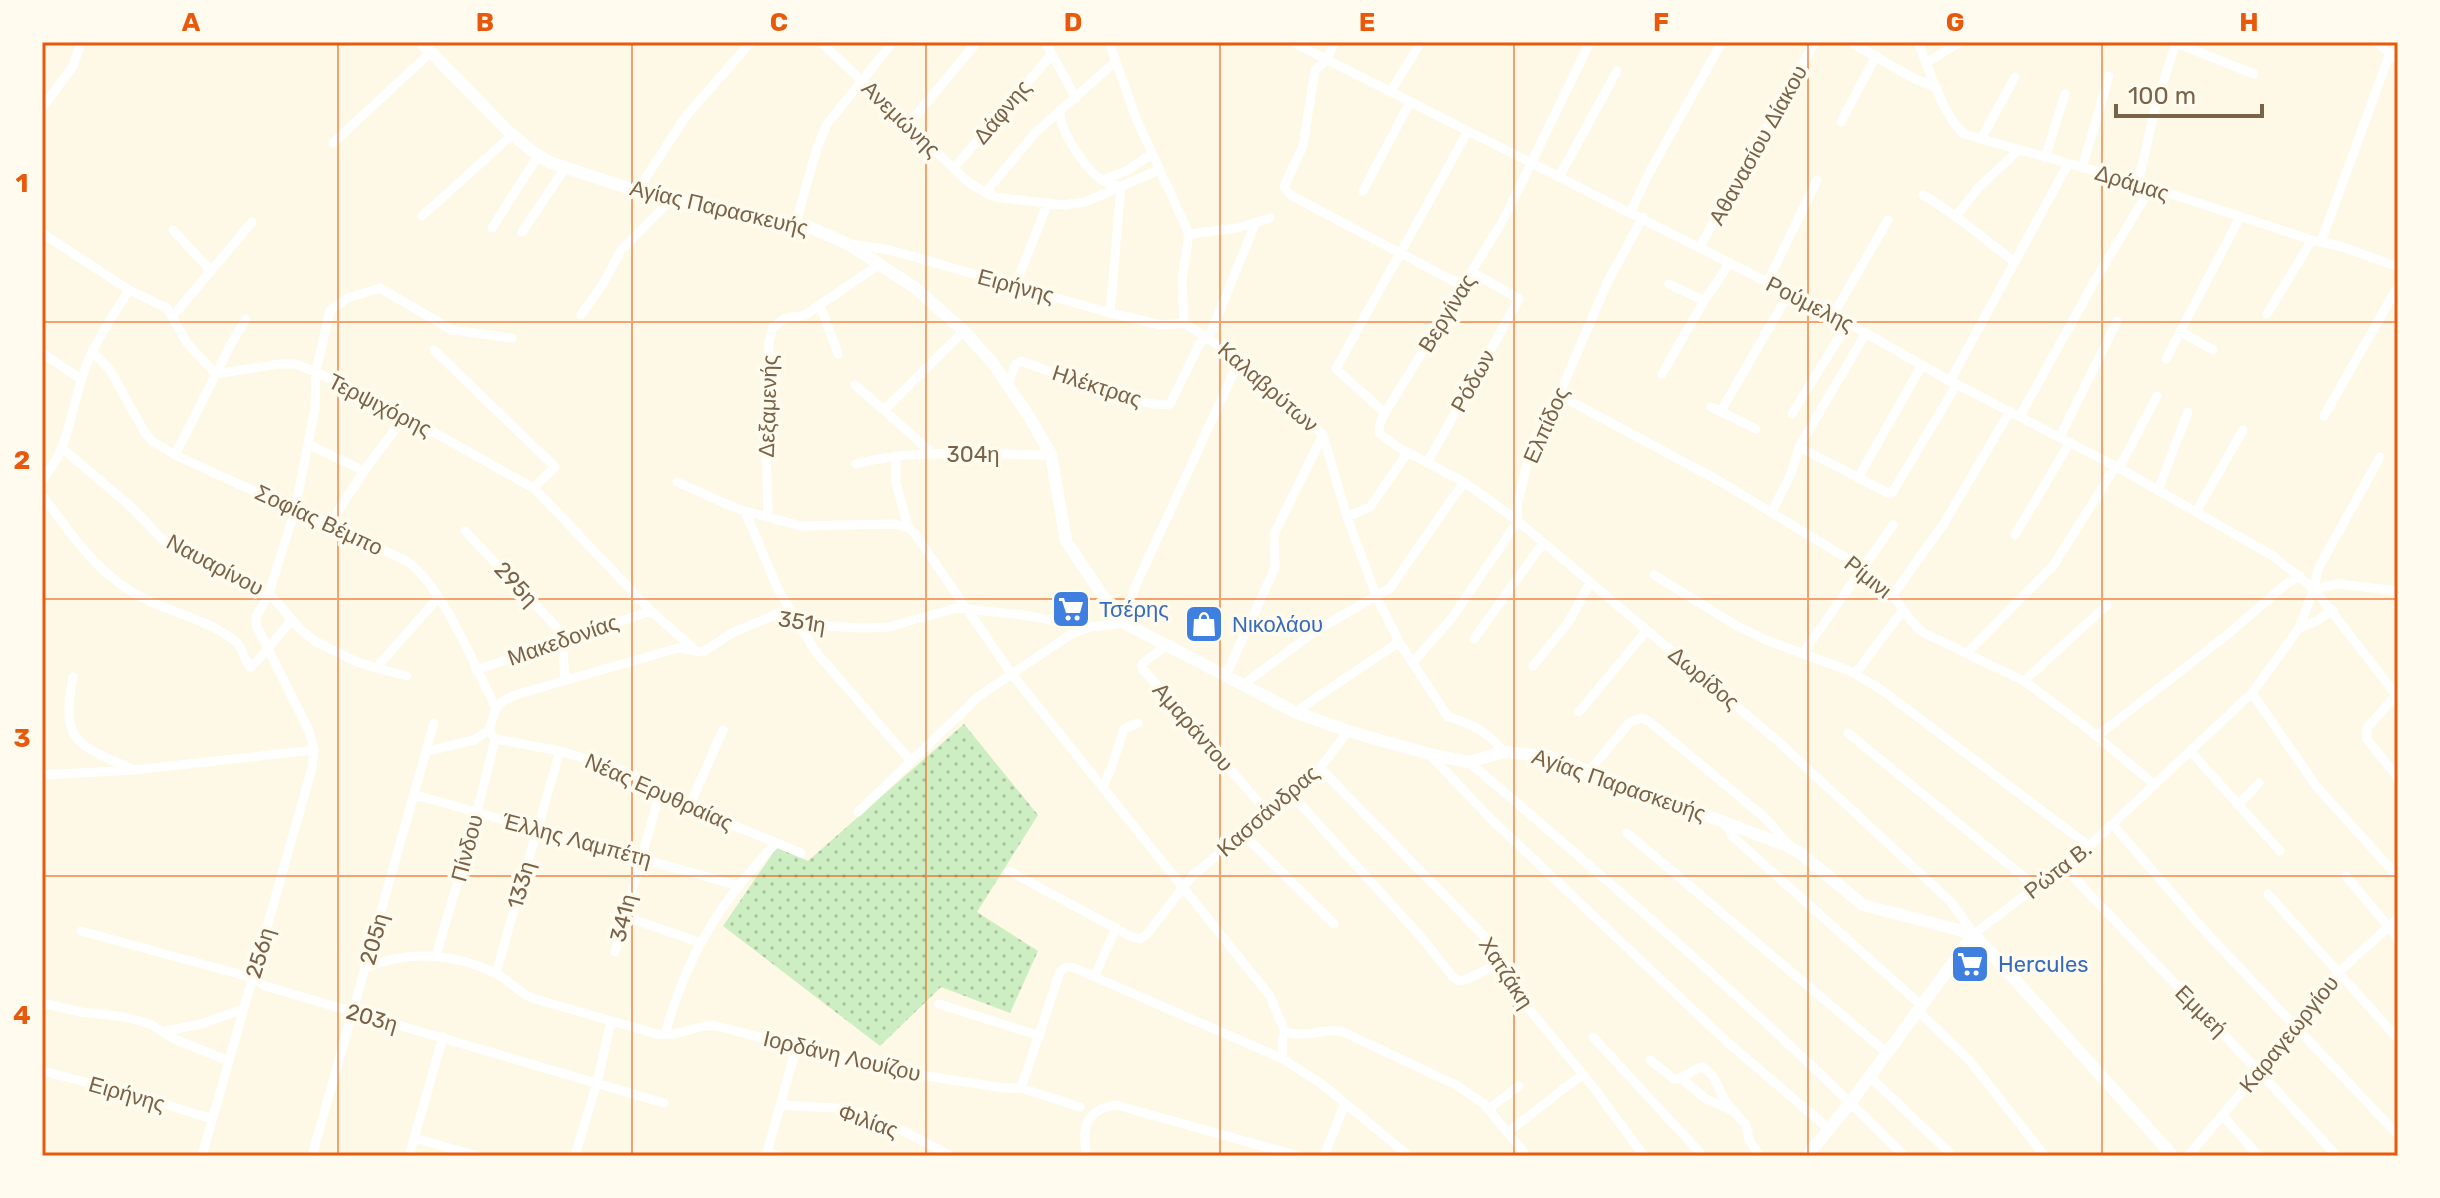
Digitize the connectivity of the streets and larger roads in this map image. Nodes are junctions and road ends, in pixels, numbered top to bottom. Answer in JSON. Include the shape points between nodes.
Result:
{"nodes":[{"id":1,"x":81,"y":42,"type":"edge"},
{"id":2,"x":421,"y":42,"type":"edge"},
{"id":3,"x":751,"y":42,"type":"edge"},
{"id":4,"x":821,"y":42,"type":"edge"},
{"id":5,"x":893,"y":42,"type":"edge"},
{"id":6,"x":977,"y":42,"type":"edge"},
{"id":7,"x":1045,"y":42,"type":"edge"},
{"id":8,"x":1109,"y":42,"type":"edge"},
{"id":9,"x":1292,"y":42,"type":"edge"},
{"id":10,"x":1335,"y":42,"type":"edge"},
{"id":11,"x":1421,"y":42,"type":"edge"},
{"id":12,"x":1588,"y":42,"type":"edge"},
{"id":13,"x":1722,"y":42,"type":"edge"},
{"id":14,"x":1815,"y":42,"type":"edge"},
{"id":15,"x":1850,"y":42,"type":"edge"},
{"id":16,"x":1918,"y":42,"type":"edge"},
{"id":17,"x":1960,"y":42,"type":"edge"},
{"id":18,"x":2377,"y":42,"type":"edge"},
{"id":19,"x":2176,"y":43,"type":"edge"},
{"id":20,"x":431,"y":52,"type":"junction"},
{"id":21,"x":1051,"y":55,"type":"junction"},
{"id":22,"x":1876,"y":56,"type":"junction"},
{"id":23,"x":2394,"y":56,"type":"edge"},
{"id":24,"x":1326,"y":60,"type":"junction"},
{"id":25,"x":1115,"y":62,"type":"junction"},
{"id":26,"x":1926,"y":63,"type":"junction"},
{"id":27,"x":1617,"y":71,"type":"dead end"},
{"id":28,"x":2254,"y":74,"type":"dead end"},
{"id":29,"x":2109,"y":76,"type":"dead end"},
{"id":30,"x":2015,"y":77,"type":"dead end"},
{"id":31,"x":860,"y":80,"type":"junction"},
{"id":32,"x":1937,"y":88,"type":"junction"},
{"id":33,"x":1391,"y":91,"type":"junction"},
{"id":34,"x":2065,"y":94,"type":"dead end"},
{"id":35,"x":1076,"y":98,"type":"junction"},
{"id":36,"x":1410,"y":102,"type":"junction"},
{"id":37,"x":42,"y":108,"type":"edge"},
{"id":38,"x":1060,"y":111,"type":"junction"},
{"id":39,"x":1841,"y":122,"type":"dead end"},
{"id":40,"x":907,"y":126,"type":"junction"},
{"id":41,"x":1467,"y":132,"type":"junction"},
{"id":42,"x":513,"y":134,"type":"junction"},
{"id":43,"x":1981,"y":139,"type":"junction"},
{"id":44,"x":333,"y":143,"type":"dead end"},
{"id":45,"x":2019,"y":150,"type":"junction"},
{"id":46,"x":1152,"y":154,"type":"junction"},
{"id":47,"x":538,"y":156,"type":"junction"},
{"id":48,"x":2045,"y":158,"type":"junction"},
{"id":49,"x":1531,"y":162,"type":"junction"},
{"id":50,"x":2068,"y":164,"type":"junction"},
{"id":51,"x":565,"y":168,"type":"junction"},
{"id":52,"x":954,"y":168,"type":"junction"},
{"id":53,"x":2082,"y":168,"type":"junction"},
{"id":54,"x":1159,"y":170,"type":"junction"},
{"id":55,"x":1560,"y":175,"type":"junction"},
{"id":56,"x":1102,"y":180,"type":"junction"},
{"id":57,"x":1817,"y":180,"type":"dead end"},
{"id":58,"x":2138,"y":183,"type":"junction"},
{"id":59,"x":1121,"y":187,"type":"junction"},
{"id":60,"x":2151,"y":187,"type":"junction"},
{"id":61,"x":637,"y":191,"type":"junction"},
{"id":62,"x":1363,"y":191,"type":"dead end"},
{"id":63,"x":985,"y":193,"type":"junction"},
{"id":64,"x":1923,"y":195,"type":"dead end"},
{"id":65,"x":673,"y":198,"type":"junction"},
{"id":66,"x":1048,"y":203,"type":"junction"},
{"id":67,"x":1631,"y":211,"type":"junction"},
{"id":68,"x":1957,"y":215,"type":"junction"},
{"id":69,"x":422,"y":216,"type":"dead end"},
{"id":70,"x":1643,"y":217,"type":"junction"},
{"id":71,"x":2240,"y":217,"type":"junction"},
{"id":72,"x":1270,"y":218,"type":"dead end"},
{"id":73,"x":1888,"y":220,"type":"dead end"},
{"id":74,"x":252,"y":222,"type":"dead end"},
{"id":75,"x":796,"y":222,"type":"junction"},
{"id":76,"x":1255,"y":224,"type":"junction"},
{"id":77,"x":492,"y":228,"type":"dead end"},
{"id":78,"x":173,"y":230,"type":"dead end"},
{"id":79,"x":522,"y":232,"type":"dead end"},
{"id":80,"x":42,"y":233,"type":"edge"},
{"id":81,"x":1189,"y":234,"type":"junction"},
{"id":82,"x":2316,"y":241,"type":"junction"},
{"id":83,"x":848,"y":244,"type":"junction"},
{"id":84,"x":1699,"y":248,"type":"junction"},
{"id":85,"x":1400,"y":253,"type":"junction"},
{"id":86,"x":2015,"y":262,"type":"junction"},
{"id":87,"x":880,"y":264,"type":"junction"},
{"id":88,"x":1729,"y":264,"type":"junction"},
{"id":89,"x":2398,"y":267,"type":"edge"},
{"id":90,"x":211,"y":271,"type":"junction"},
{"id":91,"x":1472,"y":272,"type":"junction"},
{"id":92,"x":1768,"y":281,"type":"junction"},
{"id":93,"x":1669,"y":284,"type":"dead end"},
{"id":94,"x":1461,"y":285,"type":"junction"},
{"id":95,"x":1015,"y":286,"type":"junction"},
{"id":96,"x":2398,"y":286,"type":"edge"},
{"id":97,"x":129,"y":290,"type":"junction"},
{"id":98,"x":1789,"y":293,"type":"junction"},
{"id":99,"x":1704,"y":301,"type":"junction"},
{"id":100,"x":820,"y":305,"type":"junction"},
{"id":101,"x":1110,"y":313,"type":"junction"},
{"id":102,"x":2267,"y":314,"type":"dead end"},
{"id":103,"x":581,"y":315,"type":"dead end"},
{"id":104,"x":1833,"y":315,"type":"junction"},
{"id":105,"x":173,"y":316,"type":"junction"},
{"id":106,"x":246,"y":319,"type":"dead end"},
{"id":107,"x":2117,"y":321,"type":"dead end"},
{"id":108,"x":1184,"y":323,"type":"junction"},
{"id":109,"x":1848,"y":323,"type":"junction"},
{"id":110,"x":964,"y":331,"type":"junction"},
{"id":111,"x":2181,"y":332,"type":"junction"},
{"id":112,"x":1866,"y":333,"type":"junction"},
{"id":113,"x":1209,"y":337,"type":"junction"},
{"id":114,"x":512,"y":338,"type":"dead end"},
{"id":115,"x":434,"y":350,"type":"dead end"},
{"id":116,"x":2213,"y":350,"type":"dead end"},
{"id":117,"x":92,"y":351,"type":"junction"},
{"id":118,"x":42,"y":353,"type":"edge"},
{"id":119,"x":838,"y":354,"type":"dead end"},
{"id":120,"x":1240,"y":359,"type":"junction"},
{"id":121,"x":2166,"y":359,"type":"dead end"},
{"id":122,"x":1922,"y":365,"type":"junction"},
{"id":123,"x":316,"y":372,"type":"junction"},
{"id":124,"x":216,"y":374,"type":"junction"},
{"id":125,"x":1662,"y":374,"type":"dead end"},
{"id":126,"x":81,"y":379,"type":"junction"},
{"id":127,"x":1953,"y":382,"type":"junction"},
{"id":128,"x":1008,"y":383,"type":"junction"},
{"id":129,"x":855,"y":385,"type":"dead end"},
{"id":130,"x":1559,"y":395,"type":"junction"},
{"id":131,"x":2157,"y":396,"type":"dead end"},
{"id":132,"x":884,"y":410,"type":"junction"},
{"id":133,"x":2010,"y":411,"type":"junction"},
{"id":134,"x":2188,"y":412,"type":"dead end"},
{"id":135,"x":1385,"y":413,"type":"junction"},
{"id":136,"x":1792,"y":414,"type":"dead end"},
{"id":137,"x":405,"y":416,"type":"junction"},
{"id":138,"x":2020,"y":416,"type":"junction"},
{"id":139,"x":2324,"y":416,"type":"dead end"},
{"id":140,"x":1756,"y":429,"type":"dead end"},
{"id":141,"x":2243,"y":430,"type":"dead end"},
{"id":142,"x":1323,"y":435,"type":"junction"},
{"id":143,"x":2060,"y":437,"type":"junction"},
{"id":144,"x":2070,"y":442,"type":"junction"},
{"id":145,"x":308,"y":444,"type":"junction"},
{"id":146,"x":1799,"y":447,"type":"junction"},
{"id":147,"x":63,"y":449,"type":"junction"},
{"id":148,"x":1408,"y":452,"type":"junction"},
{"id":149,"x":933,"y":454,"type":"junction"},
{"id":150,"x":175,"y":455,"type":"junction"},
{"id":151,"x":1051,"y":455,"type":"junction"},
{"id":152,"x":896,"y":457,"type":"junction"},
{"id":153,"x":2380,"y":457,"type":"dead end"},
{"id":154,"x":1427,"y":463,"type":"junction"},
{"id":155,"x":856,"y":464,"type":"dead end"},
{"id":156,"x":2117,"y":467,"type":"junction"},
{"id":157,"x":364,"y":471,"type":"junction"},
{"id":158,"x":1858,"y":478,"type":"junction"},
{"id":159,"x":42,"y":480,"type":"edge"},
{"id":160,"x":677,"y":482,"type":"dead end"},
{"id":161,"x":1464,"y":482,"type":"junction"},
{"id":162,"x":534,"y":488,"type":"junction"},
{"id":163,"x":2158,"y":490,"type":"junction"},
{"id":164,"x":42,"y":495,"type":"edge"},
{"id":165,"x":295,"y":510,"type":"junction"},
{"id":166,"x":745,"y":511,"type":"junction"},
{"id":167,"x":2196,"y":512,"type":"junction"},
{"id":168,"x":1771,"y":513,"type":"junction"},
{"id":169,"x":768,"y":516,"type":"junction"},
{"id":170,"x":1347,"y":517,"type":"junction"},
{"id":171,"x":1518,"y":521,"type":"junction"},
{"id":172,"x":329,"y":525,"type":"junction"},
{"id":173,"x":1893,"y":525,"type":"dead end"},
{"id":174,"x":908,"y":527,"type":"junction"},
{"id":175,"x":465,"y":531,"type":"dead end"},
{"id":176,"x":2015,"y":535,"type":"dead end"},
{"id":177,"x":1543,"y":543,"type":"junction"},
{"id":178,"x":1863,"y":568,"type":"junction"},
{"id":179,"x":1654,"y":575,"type":"dead end"},
{"id":180,"x":2300,"y":576,"type":"junction"},
{"id":181,"x":1590,"y":583,"type":"junction"},
{"id":182,"x":2314,"y":589,"type":"junction"},
{"id":183,"x":2398,"y":591,"type":"edge"},
{"id":184,"x":269,"y":593,"type":"junction"},
{"id":185,"x":1376,"y":595,"type":"junction"},
{"id":186,"x":1892,"y":596,"type":"junction"},
{"id":187,"x":438,"y":598,"type":"junction"},
{"id":188,"x":2107,"y":605,"type":"dead end"},
{"id":189,"x":965,"y":609,"type":"junction"},
{"id":190,"x":1903,"y":610,"type":"junction"},
{"id":191,"x":2333,"y":610,"type":"junction"},
{"id":192,"x":651,"y":611,"type":"junction"},
{"id":193,"x":794,"y":619,"type":"junction"},
{"id":194,"x":292,"y":620,"type":"junction"},
{"id":195,"x":1124,"y":623,"type":"junction"},
{"id":196,"x":1091,"y":627,"type":"junction"},
{"id":197,"x":2299,"y":628,"type":"junction"},
{"id":198,"x":1647,"y":630,"type":"junction"},
{"id":199,"x":564,"y":639,"type":"junction"},
{"id":200,"x":1474,"y":639,"type":"dead end"},
{"id":201,"x":1399,"y":642,"type":"junction"},
{"id":202,"x":1168,"y":644,"type":"junction"},
{"id":203,"x":266,"y":648,"type":"junction"},
{"id":204,"x":694,"y":649,"type":"junction"},
{"id":205,"x":1803,"y":653,"type":"junction"},
{"id":206,"x":1967,"y":653,"type":"junction"},
{"id":207,"x":1413,"y":662,"type":"junction"},
{"id":208,"x":1533,"y":666,"type":"dead end"},
{"id":209,"x":376,"y":668,"type":"junction"},
{"id":210,"x":476,"y":670,"type":"junction"},
{"id":211,"x":1011,"y":673,"type":"junction"},
{"id":212,"x":1855,"y":674,"type":"junction"},
{"id":213,"x":1226,"y":675,"type":"junction"},
{"id":214,"x":407,"y":676,"type":"dead end"},
{"id":215,"x":73,"y":677,"type":"dead end"},
{"id":216,"x":565,"y":679,"type":"junction"},
{"id":217,"x":2024,"y":681,"type":"junction"},
{"id":218,"x":1244,"y":684,"type":"junction"},
{"id":219,"x":2252,"y":693,"type":"junction"},
{"id":220,"x":2397,"y":696,"type":"edge"},
{"id":221,"x":496,"y":708,"type":"junction"},
{"id":222,"x":1295,"y":712,"type":"junction"},
{"id":223,"x":1579,"y":712,"type":"dead end"},
{"id":224,"x":434,"y":723,"type":"dead end"},
{"id":225,"x":1138,"y":723,"type":"dead end"},
{"id":226,"x":723,"y":730,"type":"dead end"},
{"id":227,"x":1348,"y":731,"type":"junction"},
{"id":228,"x":1848,"y":733,"type":"dead end"},
{"id":229,"x":492,"y":734,"type":"junction"},
{"id":230,"x":2097,"y":736,"type":"junction"},
{"id":231,"x":314,"y":750,"type":"junction"},
{"id":232,"x":428,"y":751,"type":"junction"},
{"id":233,"x":560,"y":751,"type":"junction"},
{"id":234,"x":1504,"y":752,"type":"junction"},
{"id":235,"x":2191,"y":752,"type":"junction"},
{"id":236,"x":1429,"y":754,"type":"junction"},
{"id":237,"x":910,"y":760,"type":"junction"},
{"id":238,"x":1469,"y":762,"type":"junction"},
{"id":239,"x":1320,"y":768,"type":"junction"},
{"id":240,"x":134,"y":770,"type":"junction"},
{"id":241,"x":1589,"y":771,"type":"junction"},
{"id":242,"x":42,"y":775,"type":"edge"},
{"id":243,"x":2398,"y":778,"type":"edge"},
{"id":244,"x":2259,"y":783,"type":"dead end"},
{"id":245,"x":2155,"y":785,"type":"junction"},
{"id":246,"x":1103,"y":786,"type":"junction"},
{"id":247,"x":660,"y":792,"type":"junction"},
{"id":248,"x":415,"y":795,"type":"junction"},
{"id":249,"x":1292,"y":795,"type":"junction"},
{"id":250,"x":2238,"y":805,"type":"junction"},
{"id":251,"x":689,"y":807,"type":"junction"},
{"id":252,"x":477,"y":812,"type":"junction"},
{"id":253,"x":858,"y":812,"type":"dead end"},
{"id":254,"x":1269,"y":814,"type":"junction"},
{"id":255,"x":1725,"y":821,"type":"junction"},
{"id":256,"x":2113,"y":825,"type":"junction"},
{"id":257,"x":537,"y":830,"type":"junction"},
{"id":258,"x":1627,"y":833,"type":"dead end"},
{"id":259,"x":1243,"y":834,"type":"junction"},
{"id":260,"x":776,"y":843,"type":"junction"},
{"id":261,"x":2089,"y":846,"type":"junction"},
{"id":262,"x":1793,"y":850,"type":"junction"},
{"id":263,"x":2280,"y":851,"type":"dead end"},
{"id":264,"x":801,"y":853,"type":"dead end"},
{"id":265,"x":639,"y":857,"type":"junction"},
{"id":266,"x":2064,"y":867,"type":"junction"},
{"id":267,"x":1009,"y":871,"type":"dead end"},
{"id":268,"x":2346,"y":876,"type":"dead end"},
{"id":269,"x":2398,"y":877,"type":"edge"},
{"id":270,"x":739,"y":886,"type":"junction"},
{"id":271,"x":2036,"y":887,"type":"junction"},
{"id":272,"x":1185,"y":888,"type":"junction"},
{"id":273,"x":2268,"y":894,"type":"dead end"},
{"id":274,"x":623,"y":916,"type":"junction"},
{"id":275,"x":2398,"y":918,"type":"edge"},
{"id":276,"x":1334,"y":924,"type":"dead end"},
{"id":277,"x":2388,"y":927,"type":"junction"},
{"id":278,"x":1116,"y":928,"type":"junction"},
{"id":279,"x":81,"y":931,"type":"dead end"},
{"id":280,"x":1974,"y":934,"type":"junction"},
{"id":281,"x":2398,"y":938,"type":"edge"},
{"id":282,"x":699,"y":942,"type":"junction"},
{"id":283,"x":615,"y":952,"type":"dead end"},
{"id":284,"x":436,"y":956,"type":"junction"},
{"id":285,"x":1500,"y":963,"type":"junction"},
{"id":286,"x":366,"y":968,"type":"junction"},
{"id":287,"x":496,"y":973,"type":"junction"},
{"id":288,"x":2338,"y":973,"type":"junction"},
{"id":289,"x":1095,"y":975,"type":"junction"},
{"id":290,"x":253,"y":978,"type":"junction"},
{"id":291,"x":42,"y":1003,"type":"edge"},
{"id":292,"x":939,"y":1004,"type":"dead end"},
{"id":293,"x":1919,"y":1007,"type":"junction"},
{"id":294,"x":243,"y":1009,"type":"junction"},
{"id":295,"x":353,"y":1013,"type":"junction"},
{"id":296,"x":611,"y":1021,"type":"junction"},
{"id":297,"x":2297,"y":1026,"type":"junction"},
{"id":298,"x":162,"y":1032,"type":"junction"},
{"id":299,"x":1285,"y":1032,"type":"junction"},
{"id":300,"x":665,"y":1035,"type":"junction"},
{"id":301,"x":1040,"y":1036,"type":"junction"},
{"id":302,"x":443,"y":1037,"type":"junction"},
{"id":303,"x":1593,"y":1037,"type":"dead end"},
{"id":304,"x":2398,"y":1039,"type":"edge"},
{"id":305,"x":797,"y":1045,"type":"junction"},
{"id":306,"x":1886,"y":1052,"type":"junction"},
{"id":307,"x":1283,"y":1059,"type":"junction"},
{"id":308,"x":1650,"y":1060,"type":"dead end"},
{"id":309,"x":229,"y":1061,"type":"junction"},
{"id":310,"x":2259,"y":1070,"type":"junction"},
{"id":311,"x":42,"y":1071,"type":"edge"},
{"id":312,"x":1583,"y":1074,"type":"junction"},
{"id":313,"x":1869,"y":1076,"type":"junction"},
{"id":314,"x":1682,"y":1079,"type":"junction"},
{"id":315,"x":597,"y":1083,"type":"junction"},
{"id":316,"x":1519,"y":1086,"type":"dead end"},
{"id":317,"x":1021,"y":1088,"type":"junction"},
{"id":318,"x":1851,"y":1102,"type":"junction"},
{"id":319,"x":664,"y":1103,"type":"dead end"},
{"id":320,"x":1345,"y":1103,"type":"junction"},
{"id":321,"x":780,"y":1104,"type":"junction"},
{"id":322,"x":1080,"y":1107,"type":"dead end"},
{"id":323,"x":1490,"y":1108,"type":"junction"},
{"id":324,"x":1733,"y":1111,"type":"junction"},
{"id":325,"x":2222,"y":1115,"type":"junction"},
{"id":326,"x":212,"y":1119,"type":"junction"},
{"id":327,"x":1829,"y":1129,"type":"junction"},
{"id":328,"x":1508,"y":1132,"type":"junction"},
{"id":329,"x":2398,"y":1135,"type":"edge"},
{"id":330,"x":414,"y":1138,"type":"junction"},
{"id":331,"x":766,"y":1154,"type":"edge"},
{"id":332,"x":202,"y":1156,"type":"edge"},
{"id":333,"x":312,"y":1156,"type":"edge"},
{"id":334,"x":409,"y":1156,"type":"edge"},
{"id":335,"x":478,"y":1156,"type":"edge"},
{"id":336,"x":575,"y":1156,"type":"edge"},
{"id":337,"x":778,"y":1156,"type":"edge"},
{"id":338,"x":951,"y":1156,"type":"edge"},
{"id":339,"x":1087,"y":1156,"type":"edge"},
{"id":340,"x":1298,"y":1156,"type":"edge"},
{"id":341,"x":1324,"y":1156,"type":"edge"},
{"id":342,"x":1409,"y":1156,"type":"edge"},
{"id":343,"x":1527,"y":1156,"type":"edge"},
{"id":344,"x":1644,"y":1156,"type":"edge"},
{"id":345,"x":1703,"y":1156,"type":"edge"},
{"id":346,"x":1760,"y":1156,"type":"edge"},
{"id":347,"x":1807,"y":1156,"type":"edge"},
{"id":348,"x":1904,"y":1156,"type":"edge"},
{"id":349,"x":1953,"y":1156,"type":"edge"},
{"id":350,"x":2045,"y":1156,"type":"edge"},
{"id":351,"x":2173,"y":1156,"type":"edge"},
{"id":352,"x":2188,"y":1156,"type":"edge"},
{"id":353,"x":2259,"y":1156,"type":"edge"},
{"id":354,"x":2337,"y":1156,"type":"edge"}],
"edges":[{"from":1,"to":37,"type":"street","via":[[76,61]]},
{"from":2,"to":20,"type":"street","name":"Αγίας Παρασκευής"},
{"from":3,"to":61,"type":"street","via":[[686,116]]},
{"from":4,"to":31,"type":"street","name":"Ανεμώνης"},
{"from":5,"to":31,"type":"street"},
{"from":6,"to":40,"type":"street"},
{"from":7,"to":21,"type":"street"},
{"from":8,"to":25,"type":"street"},
{"from":9,"to":24,"type":"street","name":"Ρούμελης"},
{"from":10,"to":24,"type":"street"},
{"from":11,"to":33,"type":"street"},
{"from":12,"to":49,"type":"street","name":"Βεργίνας"},
{"from":13,"to":67,"type":"street"},
{"from":14,"to":84,"type":"street","name":"Αθανασίου Δίακου"},
{"from":15,"to":22,"type":"street"},
{"from":16,"to":26,"type":"street","name":"Δράμας"},
{"from":17,"to":26,"type":"street"},
{"from":18,"to":23,"type":"street"},
{"from":19,"to":28,"type":"street"},
{"from":19,"to":58,"type":"street"},
{"from":20,"to":42,"type":"street","name":"Αγίας Παρασκευής"},
{"from":20,"to":44,"type":"street"},
{"from":21,"to":35,"type":"street"},
{"from":21,"to":52,"type":"street","name":"Δάφνης"},
{"from":22,"to":32,"type":"street"},
{"from":22,"to":39,"type":"street"},
{"from":23,"to":82,"type":"street"},
{"from":24,"to":33,"type":"street","name":"Ρούμελης"},
{"from":24,"to":85,"type":"street","via":[[1315,70],[1303,146],[1284,187]]},
{"from":25,"to":35,"type":"street"},
{"from":25,"to":46,"type":"street"},
{"from":26,"to":32,"type":"street","name":"Δράμας"},
{"from":27,"to":55,"type":"street"},
{"from":29,"to":53,"type":"street"},
{"from":30,"to":43,"type":"street"},
{"from":31,"to":40,"type":"street","name":"Ανεμώνης"},
{"from":31,"to":75,"type":"street","via":[[827,124]]},
{"from":32,"to":43,"type":"street","name":"Δράμας","via":[[1959,130]]},
{"from":33,"to":36,"type":"street","name":"Ρούμελης"},
{"from":34,"to":48,"type":"street"},
{"from":35,"to":38,"type":"street"},
{"from":36,"to":41,"type":"street","name":"Ρούμελης"},
{"from":36,"to":62,"type":"street"},
{"from":38,"to":56,"type":"street","via":[[1070,141]]},
{"from":38,"to":63,"type":"street"},
{"from":40,"to":52,"type":"street","name":"Ανεμώνης"},
{"from":41,"to":49,"type":"street","name":"Ρούμελης"},
{"from":41,"to":85,"type":"street"},
{"from":42,"to":47,"type":"street","name":"Αγίας Παρασκευής"},
{"from":42,"to":69,"type":"street"},
{"from":43,"to":45,"type":"street","name":"Δράμας"},
{"from":45,"to":48,"type":"street","name":"Δράμας"},
{"from":45,"to":68,"type":"street"},
{"from":46,"to":54,"type":"street"},
{"from":46,"to":56,"type":"street"},
{"from":47,"to":51,"type":"street","name":"Αγίας Παρασκευής"},
{"from":47,"to":77,"type":"street"},
{"from":48,"to":50,"type":"street","name":"Δράμας"},
{"from":49,"to":55,"type":"street","name":"Ρούμελης"},
{"from":49,"to":91,"type":"street","name":"Βεργίνας"},
{"from":50,"to":53,"type":"street","name":"Δράμας"},
{"from":50,"to":86,"type":"street"},
{"from":51,"to":61,"type":"street","name":"Αγίας Παρασκευής"},
{"from":51,"to":79,"type":"street"},
{"from":52,"to":63,"type":"street","name":"Ανεμώνης"},
{"from":53,"to":58,"type":"street","name":"Δράμας"},
{"from":54,"to":59,"type":"street"},
{"from":54,"to":81,"type":"street"},
{"from":55,"to":67,"type":"street","name":"Ρούμελης"},
{"from":56,"to":59,"type":"street"},
{"from":57,"to":92,"type":"street"},
{"from":58,"to":60,"type":"street","name":"Δράμας"},
{"from":59,"to":66,"type":"street","via":[[1075,204]]},
{"from":59,"to":101,"type":"street"},
{"from":60,"to":71,"type":"street","name":"Δράμας"},
{"from":60,"to":138,"type":"street"},
{"from":61,"to":65,"type":"street","name":"Αγίας Παρασκευής"},
{"from":63,"to":66,"type":"street"},
{"from":64,"to":68,"type":"street"},
{"from":65,"to":75,"type":"street","name":"Αγίας Παρασκευής"},
{"from":65,"to":103,"type":"street","via":[[621,250]]},
{"from":66,"to":95,"type":"street"},
{"from":67,"to":70,"type":"street","name":"Ρούμελης"},
{"from":68,"to":86,"type":"street"},
{"from":70,"to":84,"type":"street","name":"Ρούμελης"},
{"from":70,"to":130,"type":"street","name":"Ελπίδος","via":[[1607,283]]},
{"from":71,"to":82,"type":"street","name":"Δράμας"},
{"from":71,"to":111,"type":"street"},
{"from":72,"to":76,"type":"street"},
{"from":73,"to":104,"type":"street"},
{"from":74,"to":90,"type":"street"},
{"from":75,"to":83,"type":"street","name":"Αγίας Παρασκευής"},
{"from":76,"to":81,"type":"street"},
{"from":76,"to":113,"type":"street"},
{"from":78,"to":90,"type":"street"},
{"from":80,"to":97,"type":"street"},
{"from":81,"to":108,"type":"street","via":[[1182,280]]},
{"from":82,"to":89,"type":"street","name":"Δράμας"},
{"from":82,"to":102,"type":"street"},
{"from":83,"to":87,"type":"street","name":"Αγίας Παρασκευής"},
{"from":83,"to":95,"type":"street","name":"Ειρήνης","via":[[890,250]]},
{"from":84,"to":88,"type":"street","name":"Ρούμελης"},
{"from":85,"to":94,"type":"street"},
{"from":85,"to":135,"type":"street","via":[[1336,369]]},
{"from":86,"to":127,"type":"street"},
{"from":87,"to":100,"type":"street","name":"Δεξαμενής"},
{"from":87,"to":110,"type":"street","name":"Αγίας Παρασκευής"},
{"from":88,"to":92,"type":"street","name":"Ρούμελης"},
{"from":88,"to":99,"type":"street"},
{"from":90,"to":105,"type":"street"},
{"from":91,"to":94,"type":"street","name":"Βεργίνας"},
{"from":91,"to":154,"type":"street","name":"Ρόδων","via":[[1519,299]]},
{"from":92,"to":98,"type":"street","name":"Ρούμελης"},
{"from":93,"to":99,"type":"street"},
{"from":94,"to":135,"type":"street","name":"Βεργίνας"},
{"from":95,"to":101,"type":"street","name":"Ειρήνης"},
{"from":96,"to":139,"type":"street"},
{"from":97,"to":105,"type":"street","via":[[158,302]]},
{"from":97,"to":117,"type":"street"},
{"from":98,"to":104,"type":"street","name":"Ρούμελης"},
{"from":98,"to":140,"type":"street","via":[[1716,409]]},
{"from":99,"to":125,"type":"street"},
{"from":100,"to":119,"type":"street"},
{"from":100,"to":169,"type":"street","name":"Δεξαμενής","via":[[778,323],[770,334]]},
{"from":101,"to":108,"type":"street","name":"Ειρήνης","via":[[1162,325]]},
{"from":104,"to":109,"type":"street","name":"Ρούμελης"},
{"from":105,"to":124,"type":"street","via":[[181,336]]},
{"from":106,"to":124,"type":"street"},
{"from":107,"to":143,"type":"street"},
{"from":108,"to":113,"type":"street","name":"Καλαβρύτων"},
{"from":109,"to":112,"type":"street","name":"Ρούμελης"},
{"from":109,"to":136,"type":"street"},
{"from":110,"to":128,"type":"street","name":"Αγίας Παρασκευής"},
{"from":110,"to":132,"type":"street"},
{"from":111,"to":116,"type":"street"},
{"from":111,"to":121,"type":"street"},
{"from":112,"to":122,"type":"street","name":"Ρούμελης"},
{"from":112,"to":146,"type":"street"},
{"from":113,"to":120,"type":"street","name":"Καλαβρύτων"},
{"from":113,"to":128,"type":"street","name":"Ηλέκτρας","via":[[1200,343],[1170,404],[1125,397],[1021,361]]},
{"from":114,"to":123,"type":"street","via":[[457,332],[376,287],[330,310]]},
{"from":115,"to":162,"type":"street","via":[[555,467]]},
{"from":117,"to":126,"type":"street"},
{"from":117,"to":150,"type":"street","name":"Σοφίας Βέμπο","via":[[110,370],[145,433]]},
{"from":118,"to":126,"type":"street"},
{"from":120,"to":142,"type":"street","name":"Καλαβρύτων"},
{"from":120,"to":195,"type":"street","via":[[1141,574]]},
{"from":122,"to":127,"type":"street","name":"Ρούμελης"},
{"from":122,"to":158,"type":"street"},
{"from":123,"to":124,"type":"street","name":"Τερψιχόρης","via":[[286,363]]},
{"from":123,"to":137,"type":"street","name":"Τερψιχόρης"},
{"from":123,"to":145,"type":"street"},
{"from":124,"to":150,"type":"street"},
{"from":126,"to":147,"type":"street"},
{"from":127,"to":133,"type":"street","name":"Ρούμελης"},
{"from":127,"to":158,"type":"street","via":[[1896,490],[1888,493]]},
{"from":128,"to":151,"type":"street","name":"Αγίας Παρασκευής"},
{"from":129,"to":132,"type":"street"},
{"from":130,"to":168,"type":"street","name":"Ρίμινι"},
{"from":130,"to":171,"type":"street","name":"Ελπίδος","via":[[1531,448]]},
{"from":131,"to":156,"type":"street"},
{"from":132,"to":149,"type":"street"},
{"from":133,"to":138,"type":"street","name":"Ρούμελης"},
{"from":133,"to":186,"type":"street","via":[[1943,525]]},
{"from":134,"to":163,"type":"street"},
{"from":135,"to":148,"type":"street","via":[[1381,436]]},
{"from":137,"to":157,"type":"street"},
{"from":137,"to":162,"type":"street","name":"Τερψιχόρης"},
{"from":138,"to":143,"type":"street","name":"Ρούμελης"},
{"from":141,"to":167,"type":"street"},
{"from":142,"to":170,"type":"street","name":"Καλαβρύτων"},
{"from":142,"to":213,"type":"street","via":[[1274,534],[1275,568]]},
{"from":143,"to":144,"type":"street","name":"Ρούμελης"},
{"from":144,"to":156,"type":"street","name":"Ρούμελης"},
{"from":144,"to":176,"type":"street"},
{"from":145,"to":157,"type":"street"},
{"from":145,"to":165,"type":"street"},
{"from":146,"to":158,"type":"street"},
{"from":146,"to":168,"type":"street"},
{"from":147,"to":159,"type":"street"},
{"from":147,"to":184,"type":"street","name":"Ναυαρίνου","via":[[167,544]]},
{"from":148,"to":154,"type":"street","name":"Δωρίδος"},
{"from":148,"to":170,"type":"street","via":[[1370,507]]},
{"from":149,"to":151,"type":"street","name":"304η"},
{"from":149,"to":152,"type":"street","name":"304η"},
{"from":150,"to":165,"type":"street","name":"Σοφίας Βέμπο"},
{"from":151,"to":195,"type":"street","name":"Αγίας Παρασκευής","via":[[1066,541]]},
{"from":152,"to":155,"type":"street","name":"304η"},
{"from":152,"to":174,"type":"street","via":[[896,483]]},
{"from":153,"to":182,"type":"street","name":"Ρώτα Β.","via":[[2318,569]]},
{"from":154,"to":161,"type":"street","name":"Δωρίδος"},
{"from":156,"to":163,"type":"street","name":"Ρούμελης"},
{"from":156,"to":206,"type":"street","via":[[2053,566]]},
{"from":157,"to":172,"type":"street"},
{"from":160,"to":166,"type":"street"},
{"from":161,"to":171,"type":"street","name":"Δωρίδος"},
{"from":161,"to":185,"type":"street","via":[[1390,588]]},
{"from":162,"to":192,"type":"street","name":"Τερψιχόρης"},
{"from":163,"to":167,"type":"street","name":"Ρούμελης"},
{"from":164,"to":203,"type":"street","via":[[81,548],[130,591],[235,641],[250,667]]},
{"from":165,"to":172,"type":"street","name":"Σοφίας Βέμπο"},
{"from":165,"to":184,"type":"street"},
{"from":166,"to":169,"type":"street"},
{"from":166,"to":193,"type":"street"},
{"from":167,"to":180,"type":"street","name":"Ρούμελης"},
{"from":168,"to":178,"type":"street","name":"Ρίμινι"},
{"from":169,"to":174,"type":"street","via":[[807,527]]},
{"from":170,"to":185,"type":"street","name":"Καλαβρύτων"},
{"from":171,"to":177,"type":"street","name":"Δωρίδος"},
{"from":171,"to":207,"type":"street","name":"Ελπίδος","via":[[1452,618]]},
{"from":172,"to":187,"type":"street","name":"Σοφίας Βέμπο","via":[[411,563]]},
{"from":173,"to":178,"type":"street"},
{"from":174,"to":189,"type":"street"},
{"from":175,"to":199,"type":"street","name":"295η"},
{"from":177,"to":181,"type":"street","name":"Δωρίδος"},
{"from":177,"to":200,"type":"street"},
{"from":178,"to":186,"type":"street","name":"Ρίμινι"},
{"from":178,"to":205,"type":"street"},
{"from":179,"to":205,"type":"street","via":[[1737,626]]},
{"from":180,"to":182,"type":"street","name":"Ρούμελης"},
{"from":180,"to":230,"type":"street"},
{"from":181,"to":198,"type":"street","name":"Δωρίδος"},
{"from":181,"to":208,"type":"street","via":[[1568,623]]},
{"from":182,"to":183,"type":"street","via":[[2338,584]]},
{"from":182,"to":191,"type":"street","name":"Ρούμελης"},
{"from":182,"to":197,"type":"street","name":"Ρώτα Β."},
{"from":184,"to":194,"type":"street","name":"Ναυαρίνου"},
{"from":184,"to":203,"type":"street","via":[[256,617]]},
{"from":185,"to":201,"type":"street","name":"Καλαβρύτων"},
{"from":185,"to":218,"type":"street"},
{"from":186,"to":190,"type":"street","name":"Ρίμινι"},
{"from":187,"to":209,"type":"street"},
{"from":187,"to":210,"type":"street","name":"Σοφίας Βέμπο"},
{"from":188,"to":217,"type":"street"},
{"from":189,"to":193,"type":"street","name":"351η","via":[[888,627],[823,626]]},
{"from":189,"to":196,"type":"street","name":"351η"},
{"from":189,"to":211,"type":"street"},
{"from":190,"to":206,"type":"street","name":"Ρίμινι","via":[[1922,632]]},
{"from":190,"to":212,"type":"street"},
{"from":191,"to":197,"type":"street"},
{"from":191,"to":220,"type":"street","name":"Ρούμελης"},
{"from":192,"to":199,"type":"street","name":"Μακεδονίας"},
{"from":192,"to":204,"type":"street","name":"Τερψιχόρης"},
{"from":193,"to":204,"type":"street","name":"351η","via":[[777,614],[708,650]]},
{"from":193,"to":237,"type":"street","via":[[830,671]]},
{"from":194,"to":203,"type":"street"},
{"from":194,"to":209,"type":"street","name":"Ναυαρίνου","via":[[327,649]]},
{"from":195,"to":196,"type":"street","name":"351η"},
{"from":195,"to":202,"type":"street","name":"Αγίας Παρασκευής"},
{"from":196,"to":211,"type":"street"},
{"from":197,"to":219,"type":"street","name":"Ρώτα Β."},
{"from":198,"to":223,"type":"street"},
{"from":198,"to":280,"type":"street","name":"Δωρίδος","via":[[1835,793],[1951,902]]},
{"from":199,"to":210,"type":"street","name":"Μακεδονίας"},
{"from":199,"to":216,"type":"street"},
{"from":201,"to":207,"type":"street","name":"Καλαβρύτων"},
{"from":201,"to":222,"type":"street"},
{"from":202,"to":213,"type":"street","name":"Αγίας Παρασκευής"},
{"from":202,"to":254,"type":"street","name":"Αμαράντου","via":[[1142,664],[1144,672]]},
{"from":203,"to":231,"type":"street","via":[[299,707]]},
{"from":204,"to":216,"type":"street","name":"351η","via":[[678,648]]},
{"from":205,"to":212,"type":"street"},
{"from":206,"to":217,"type":"street","name":"Ρίμινι"},
{"from":207,"to":234,"type":"street","name":"Καλαβρύτων","via":[[1448,717],[1474,725]]},
{"from":209,"to":214,"type":"street","name":"Ναυαρίνου"},
{"from":210,"to":221,"type":"street","name":"Σοφίας Βέμπο"},
{"from":211,"to":237,"type":"street"},
{"from":211,"to":246,"type":"street"},
{"from":212,"to":261,"type":"street"},
{"from":213,"to":218,"type":"street","name":"Αγίας Παρασκευής"},
{"from":215,"to":240,"type":"street","via":[[67,713],[76,740]]},
{"from":216,"to":221,"type":"street","name":"351η","via":[[508,698]]},
{"from":217,"to":230,"type":"street","name":"Ρίμινι"},
{"from":218,"to":222,"type":"street","name":"Αγίας Παρασκευής"},
{"from":219,"to":235,"type":"street","name":"Ρώτα Β."},
{"from":219,"to":269,"type":"street","via":[[2316,786]]},
{"from":220,"to":243,"type":"street","via":[[2366,734]]},
{"from":221,"to":229,"type":"street"},
{"from":222,"to":227,"type":"street","name":"Αγίας Παρασκευής"},
{"from":224,"to":232,"type":"street","name":"205η"},
{"from":225,"to":246,"type":"street","via":[[1124,729]]},
{"from":226,"to":251,"type":"street"},
{"from":227,"to":236,"type":"street","name":"Αγίας Παρασκευής"},
{"from":227,"to":239,"type":"street","name":"Κασσάνδρας"},
{"from":228,"to":271,"type":"street"},
{"from":229,"to":232,"type":"street"},
{"from":229,"to":233,"type":"street","name":"Νέας Ερυθραίας"},
{"from":229,"to":252,"type":"street","name":"Πίνδου"},
{"from":230,"to":245,"type":"street","name":"Ρίμινι"},
{"from":231,"to":240,"type":"street"},
{"from":231,"to":290,"type":"street","name":"256η","via":[[302,811]]},
{"from":232,"to":248,"type":"street","name":"205η"},
{"from":233,"to":247,"type":"street","name":"Νέας Ερυθραίας","via":[[631,774]]},
{"from":233,"to":257,"type":"street","name":"133η"},
{"from":234,"to":238,"type":"street","name":"Αγίας Παρασκευής"},
{"from":234,"to":241,"type":"street","name":"Αγίας Παρασκευής","via":[[1548,756]]},
{"from":235,"to":245,"type":"street","name":"Ρώτα Β."},
{"from":235,"to":250,"type":"street"},
{"from":236,"to":238,"type":"street","name":"Αγίας Παρασκευής"},
{"from":236,"to":327,"type":"street","via":[[1725,1040]]},
{"from":237,"to":253,"type":"street"},
{"from":238,"to":318,"type":"street","via":[[1607,879]]},
{"from":239,"to":249,"type":"street","name":"Κασσάνδρας"},
{"from":239,"to":285,"type":"street","name":"Χατζάκη","via":[[1485,937]]},
{"from":240,"to":242,"type":"street"},
{"from":241,"to":255,"type":"street","name":"Αγίας Παρασκευής"},
{"from":241,"to":262,"type":"street","via":[[1630,722],[1642,718],[1764,817]]},
{"from":244,"to":250,"type":"street"},
{"from":245,"to":256,"type":"street","name":"Ρώτα Β."},
{"from":246,"to":272,"type":"street"},
{"from":247,"to":251,"type":"street","name":"Νέας Ερυθραίας"},
{"from":247,"to":265,"type":"street","name":"341η"},
{"from":248,"to":252,"type":"street","name":"Έλλης Λαμπέτη"},
{"from":248,"to":286,"type":"street","name":"205η"},
{"from":249,"to":254,"type":"street","name":"Κασσάνδρας"},
{"from":249,"to":285,"type":"street","via":[[1453,977],[1465,980]]},
{"from":250,"to":263,"type":"street"},
{"from":251,"to":260,"type":"street","name":"Νέας Ερυθραίας"},
{"from":252,"to":257,"type":"street","name":"Έλλης Λαμπέτη"},
{"from":252,"to":284,"type":"street","name":"Πίνδου"},
{"from":254,"to":259,"type":"street","name":"Κασσάνδρας"},
{"from":255,"to":262,"type":"street","name":"Αγίας Παρασκευής"},
{"from":255,"to":293,"type":"street","via":[[1732,836]]},
{"from":256,"to":261,"type":"street","name":"Ρώτα Β."},
{"from":256,"to":297,"type":"street"},
{"from":257,"to":265,"type":"street","name":"Έλλης Λαμπέτη"},
{"from":257,"to":287,"type":"street","name":"133η"},
{"from":258,"to":306,"type":"street"},
{"from":259,"to":272,"type":"street","name":"Κασσάνδρας","via":[[1192,876]]},
{"from":259,"to":276,"type":"street"},
{"from":260,"to":264,"type":"street","name":"Νέας Ερυθραίας"},
{"from":260,"to":270,"type":"street"},
{"from":261,"to":266,"type":"street","name":"Ρώτα Β."},
{"from":262,"to":280,"type":"street","name":"Αγίας Παρασκευής","via":[[1863,905]]},
{"from":265,"to":270,"type":"street","name":"Έλλης Λαμπέτη"},
{"from":265,"to":274,"type":"street","name":"341η"},
{"from":266,"to":271,"type":"street","name":"Ρώτα Β."},
{"from":266,"to":310,"type":"street","name":"Εμμεή"},
{"from":267,"to":278,"type":"street"},
{"from":268,"to":277,"type":"street"},
{"from":270,"to":282,"type":"street"},
{"from":271,"to":280,"type":"street","name":"Ρώτα Β."},
{"from":272,"to":278,"type":"street","name":"Κασσάνδρας","via":[[1140,939]]},
{"from":272,"to":299,"type":"street","via":[[1270,996]]},
{"from":273,"to":288,"type":"street"},
{"from":274,"to":282,"type":"street"},
{"from":274,"to":283,"type":"street","name":"341η"},
{"from":275,"to":277,"type":"street","name":"Καραγεωργίου"},
{"from":277,"to":281,"type":"street"},
{"from":277,"to":288,"type":"street","name":"Καραγεωργίου"},
{"from":278,"to":289,"type":"street"},
{"from":279,"to":290,"type":"street","name":"203η"},
{"from":280,"to":293,"type":"street","name":"Ρώτα Β."},
{"from":280,"to":351,"type":"street"},
{"from":282,"to":300,"type":"street"},
{"from":284,"to":286,"type":"street"},
{"from":284,"to":287,"type":"street"},
{"from":285,"to":312,"type":"street","name":"Χατζάκη","via":[[1516,993]]},
{"from":286,"to":295,"type":"street","name":"205η"},
{"from":287,"to":296,"type":"street","via":[[520,993]]},
{"from":288,"to":297,"type":"street","name":"Καραγεωργίου"},
{"from":288,"to":304,"type":"street"},
{"from":289,"to":301,"type":"street","via":[[1072,967],[1060,972]]},
{"from":289,"to":307,"type":"street"},
{"from":290,"to":294,"type":"street","name":"256η"},
{"from":290,"to":295,"type":"street","name":"203η"},
{"from":291,"to":298,"type":"street","via":[[125,1017]]},
{"from":292,"to":301,"type":"street"},
{"from":293,"to":306,"type":"street","name":"Ρώτα Β."},
{"from":293,"to":350,"type":"street"},
{"from":294,"to":298,"type":"street"},
{"from":294,"to":309,"type":"street","name":"256η"},
{"from":295,"to":302,"type":"street","name":"203η"},
{"from":295,"to":333,"type":"street","name":"205η"},
{"from":296,"to":300,"type":"street"},
{"from":296,"to":315,"type":"street"},
{"from":297,"to":310,"type":"street","name":"Καραγεωργίου"},
{"from":297,"to":329,"type":"street"},
{"from":298,"to":309,"type":"street"},
{"from":299,"to":307,"type":"street"},
{"from":299,"to":323,"type":"street","via":[[1306,1036],[1341,1031],[1456,1085]]},
{"from":300,"to":305,"type":"street","name":"Ιορδάνη Λουίζου","via":[[710,1025]]},
{"from":301,"to":317,"type":"street"},
{"from":302,"to":315,"type":"street","name":"203η"},
{"from":302,"to":330,"type":"street"},
{"from":303,"to":345,"type":"street"},
{"from":305,"to":317,"type":"street","name":"Ιορδάνη Λουίζου","via":[[888,1070]]},
{"from":305,"to":321,"type":"street"},
{"from":306,"to":313,"type":"street","name":"Ρώτα Β."},
{"from":307,"to":320,"type":"street"},
{"from":308,"to":314,"type":"street","via":[[1668,1076]]},
{"from":309,"to":326,"type":"street","name":"256η"},
{"from":310,"to":325,"type":"street","name":"Καραγεωργίου"},
{"from":310,"to":354,"type":"street","name":"Εμμεή"},
{"from":311,"to":326,"type":"street","name":"Ειρήνης"},
{"from":312,"to":328,"type":"street"},
{"from":312,"to":344,"type":"street","name":"Χατζάκη"},
{"from":313,"to":318,"type":"street","name":"Ρώτα Β."},
{"from":313,"to":349,"type":"street"},
{"from":314,"to":324,"type":"street","via":[[1706,1099]]},
{"from":314,"to":324,"type":"street","via":[[1703,1067]]},
{"from":315,"to":319,"type":"street","name":"203η"},
{"from":315,"to":336,"type":"street"},
{"from":316,"to":323,"type":"street"},
{"from":317,"to":322,"type":"street","name":"Ιορδάνη Λουίζου"},
{"from":318,"to":327,"type":"street","name":"Ρώτα Β."},
{"from":318,"to":348,"type":"street"},
{"from":320,"to":341,"type":"street"},
{"from":320,"to":342,"type":"street"},
{"from":321,"to":331,"type":"street"},
{"from":321,"to":338,"type":"street","name":"Φιλίας","via":[[848,1110]]},
{"from":323,"to":328,"type":"street"},
{"from":324,"to":346,"type":"street"},
{"from":325,"to":352,"type":"street","name":"Καραγεωργίου"},
{"from":325,"to":353,"type":"street"},
{"from":326,"to":332,"type":"street","name":"256η"},
{"from":327,"to":347,"type":"street","name":"Ρώτα Β."},
{"from":328,"to":343,"type":"street"},
{"from":330,"to":334,"type":"street"},
{"from":330,"to":335,"type":"street"},
{"from":331,"to":337,"type":"street"},
{"from":339,"to":340,"type":"street","via":[[1083,1137],[1088,1122],[1096,1112],[1116,1105]]}]}
